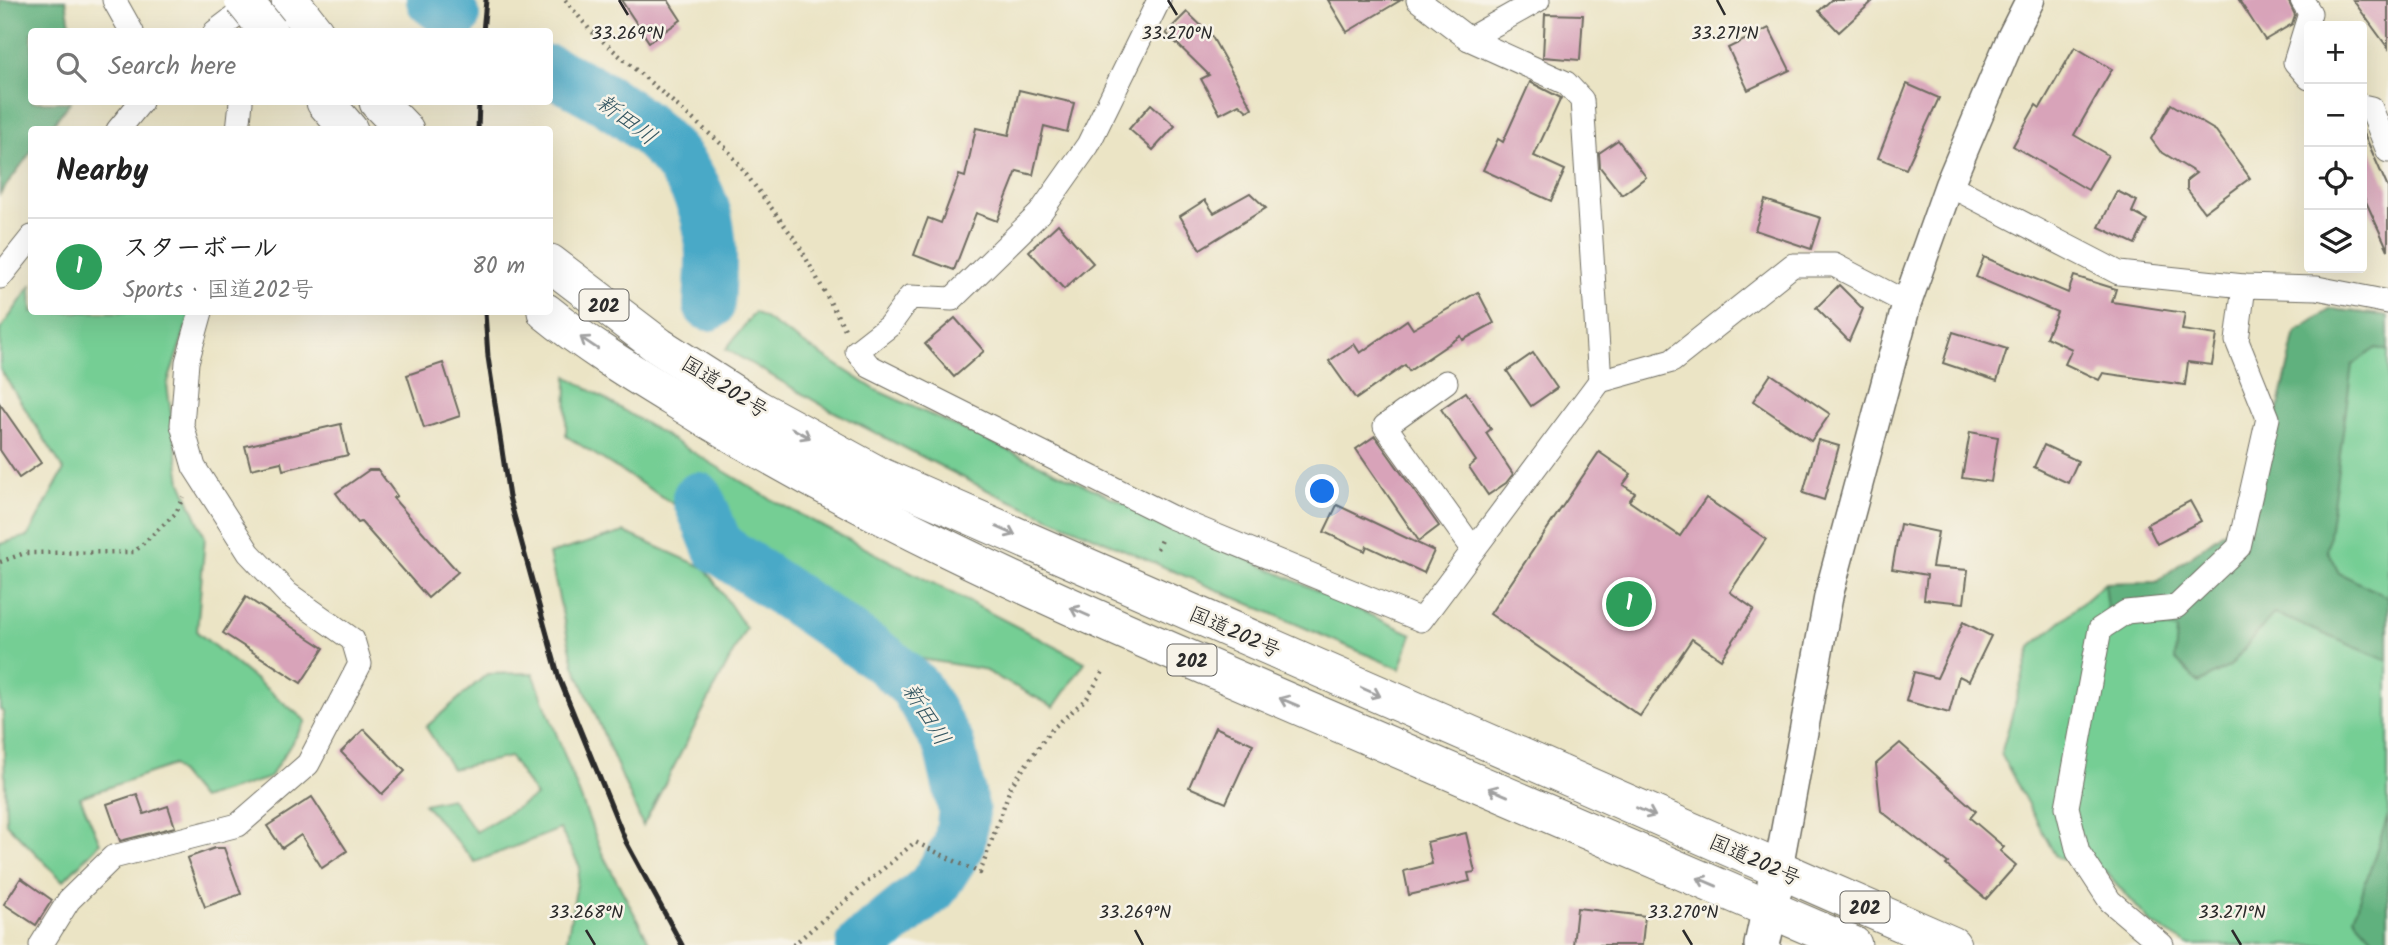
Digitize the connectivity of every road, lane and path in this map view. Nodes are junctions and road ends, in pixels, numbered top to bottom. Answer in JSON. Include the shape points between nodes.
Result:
{"nodes":[{"id":1,"x":114,"y":0,"type":"edge"},
{"id":2,"x":257,"y":0,"type":"edge"},
{"id":3,"x":290,"y":0,"type":"edge"},
{"id":4,"x":565,"y":0,"type":"edge"},
{"id":5,"x":1159,"y":0,"type":"edge"},
{"id":6,"x":1418,"y":0,"type":"edge"},
{"id":7,"x":1538,"y":0,"type":"edge"},
{"id":8,"x":2030,"y":0,"type":"edge"},
{"id":9,"x":2302,"y":0,"type":"edge"},
{"id":10,"x":231,"y":20,"type":"edge"},
{"id":11,"x":2308,"y":21,"type":"edge"},
{"id":12,"x":130,"y":28,"type":"edge"},
{"id":13,"x":256,"y":28,"type":"edge"},
{"id":14,"x":312,"y":28,"type":"edge"},
{"id":15,"x":2304,"y":33,"type":"edge"},
{"id":16,"x":1469,"y":39,"type":"junction"},
{"id":17,"x":2304,"y":72,"type":"edge"},
{"id":18,"x":139,"y":105,"type":"edge"},
{"id":19,"x":241,"y":105,"type":"edge"},
{"id":20,"x":328,"y":105,"type":"edge"},
{"id":21,"x":381,"y":105,"type":"edge"},
{"id":22,"x":2367,"y":107,"type":"edge"},
{"id":23,"x":121,"y":126,"type":"edge"},
{"id":24,"x":238,"y":126,"type":"edge"},
{"id":25,"x":346,"y":126,"type":"edge"},
{"id":26,"x":401,"y":126,"type":"edge"},
{"id":27,"x":2388,"y":151,"type":"edge"},
{"id":28,"x":1949,"y":185,"type":"junction"},
{"id":29,"x":28,"y":242,"type":"edge"},
{"id":30,"x":553,"y":266,"type":"edge"},
{"id":31,"x":0,"y":277,"type":"edge"},
{"id":32,"x":2244,"y":286,"type":"junction"},
{"id":33,"x":2388,"y":302,"type":"edge"},
{"id":34,"x":1907,"y":303,"type":"junction"},
{"id":35,"x":200,"y":315,"type":"edge"},
{"id":36,"x":550,"y":315,"type":"edge"},
{"id":37,"x":857,"y":351,"type":"junction"},
{"id":38,"x":1600,"y":381,"type":"junction"},
{"id":39,"x":1446,"y":382,"type":"dead end"},
{"id":40,"x":194,"y":467,"type":"junction"},
{"id":41,"x":1474,"y":549,"type":"junction"},
{"id":42,"x":0,"y":562,"type":"edge"},
{"id":43,"x":1104,"y":670,"type":"dead end"},
{"id":44,"x":1778,"y":870,"type":"junction"},
{"id":45,"x":1769,"y":909,"type":"junction"},
{"id":46,"x":41,"y":945,"type":"edge"},
{"id":47,"x":793,"y":945,"type":"edge"},
{"id":48,"x":1762,"y":945,"type":"edge"},
{"id":49,"x":1853,"y":945,"type":"edge"},
{"id":50,"x":1952,"y":945,"type":"edge"},
{"id":51,"x":2162,"y":945,"type":"edge"}],
"edges":[{"from":1,"to":12,"type":"street"},
{"from":2,"to":10,"type":"street"},
{"from":3,"to":14,"type":"highway"},
{"from":4,"to":37,"type":"path","via":[[590,30],[727,149],[797,242]]},
{"from":5,"to":37,"type":"street","via":[[1088,145],[1040,213],[952,299],[910,297],[888,326]]},
{"from":6,"to":16,"type":"street"},
{"from":7,"to":16,"type":"street"},
{"from":8,"to":28,"type":"street"},
{"from":9,"to":11,"type":"street","via":[[2310,13]]},
{"from":10,"to":13,"type":"highway","bridge":true},
{"from":15,"to":17,"type":"street","via":[[2295,62]]},
{"from":16,"to":38,"type":"street","via":[[1566,83],[1582,100]]},
{"from":18,"to":23,"type":"street"},
{"from":19,"to":24,"type":"street"},
{"from":20,"to":25,"type":"highway"},
{"from":21,"to":26,"type":"highway"},
{"from":22,"to":27,"type":"street"},
{"from":28,"to":32,"type":"street","via":[[2119,273]]},
{"from":28,"to":34,"type":"street"},
{"from":29,"to":31,"type":"street"},
{"from":30,"to":44,"type":"highway","name":"国道202号","number":"202","one_way":true,"via":[[659,346],[756,408],[883,477]]},
{"from":32,"to":33,"type":"street","via":[[2317,288]]},
{"from":32,"to":51,"type":"street","via":[[2237,341],[2267,418],[2239,547],[2176,607],[2126,612],[2099,629],[2067,807],[2078,852],[2109,901]]},
{"from":34,"to":38,"type":"street","via":[[1834,265],[1793,265],[1672,361]]},
{"from":34,"to":44,"type":"street","via":[[1829,594]]},
{"from":35,"to":40,"type":"street","via":[[187,362],[182,425]]},
{"from":45,"to":36,"type":"highway","name":"国道202号","number":"202","one_way":true,"via":[[1074,610],[923,537],[814,481],[633,373]]},
{"from":37,"to":41,"type":"street","via":[[869,366],[1171,517],[1421,620]]},
{"from":38,"to":41,"type":"street"},
{"from":39,"to":41,"type":"street","via":[[1385,426]]},
{"from":40,"to":42,"type":"path","via":[[176,513],[134,552],[25,553]]},
{"from":40,"to":46,"type":"street","via":[[249,553],[288,594],[352,640],[360,664],[309,764],[238,825],[113,857],[69,900]]},
{"from":43,"to":47,"type":"path","via":[[1087,698],[1050,731],[1011,786],[980,873],[915,842]]},
{"from":44,"to":45,"type":"main road"},
{"from":44,"to":50,"type":"highway","name":"国道202号","number":"202"},
{"from":45,"to":48,"type":"main road"},
{"from":45,"to":49,"type":"highway","name":"国道202号","number":"202"}]}
